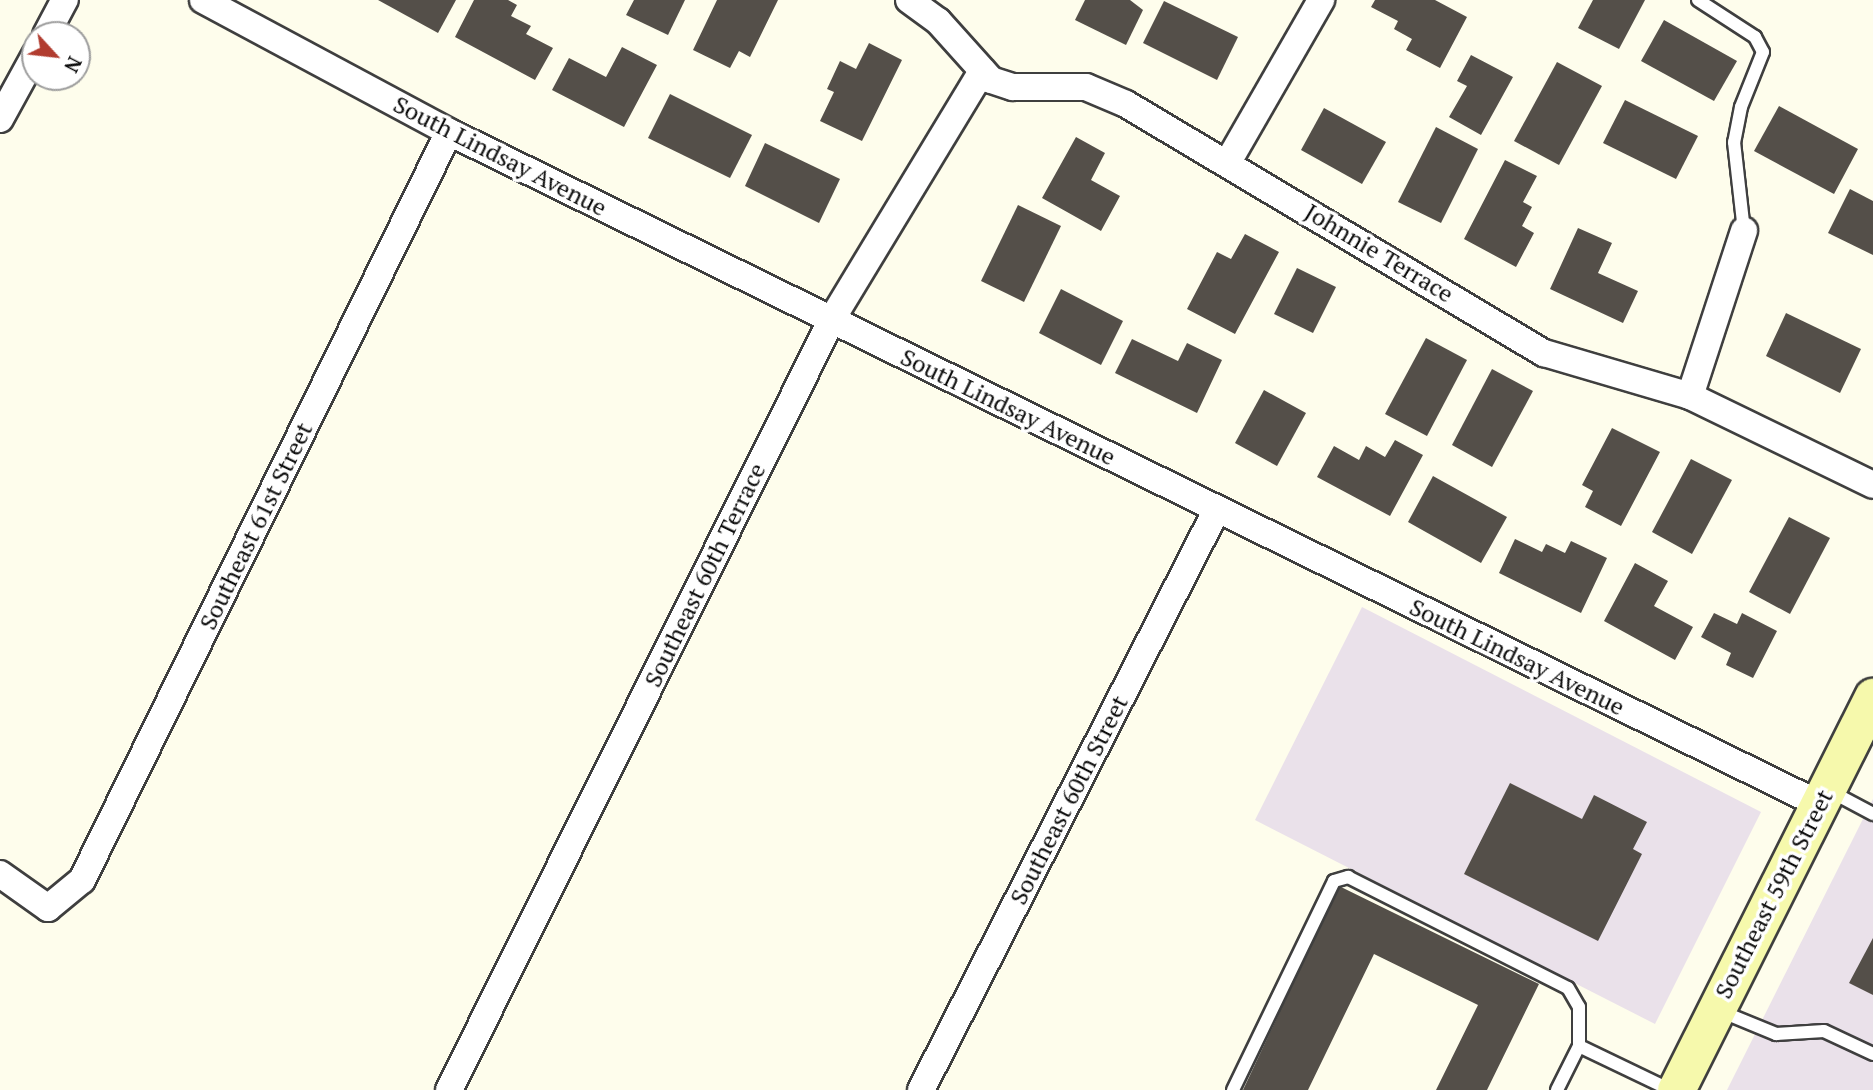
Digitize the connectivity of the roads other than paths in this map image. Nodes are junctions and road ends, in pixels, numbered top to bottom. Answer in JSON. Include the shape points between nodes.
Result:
{"nodes":[{"id":1,"x":65,"y":0,"type":"edge"},
{"id":2,"x":203,"y":0,"type":"edge"},
{"id":3,"x":909,"y":0,"type":"edge"},
{"id":4,"x":1321,"y":0,"type":"edge"},
{"id":5,"x":1698,"y":0,"type":"edge"},
{"id":6,"x":54,"y":21,"type":"edge"},
{"id":7,"x":982,"y":71,"type":"junction"},
{"id":8,"x":21,"y":81,"type":"edge"},
{"id":9,"x":0,"y":119,"type":"edge"},
{"id":10,"x":449,"y":132,"type":"junction"},
{"id":11,"x":1228,"y":162,"type":"junction"},
{"id":12,"x":1744,"y":231,"type":"joint"},
{"id":13,"x":832,"y":319,"type":"junction"},
{"id":14,"x":1690,"y":396,"type":"junction"},
{"id":15,"x":1873,"y":485,"type":"edge"},
{"id":16,"x":1216,"y":511,"type":"junction"},
{"id":17,"x":1873,"y":697,"type":"edge"},
{"id":18,"x":1823,"y":797,"type":"junction"},
{"id":19,"x":1873,"y":814,"type":"edge"},
{"id":20,"x":0,"y":874,"type":"edge"},
{"id":21,"x":1716,"y":1009,"type":"junction"},
{"id":22,"x":1579,"y":1046,"type":"junction"},
{"id":23,"x":1873,"y":1054,"type":"edge"},
{"id":24,"x":449,"y":1090,"type":"edge"},
{"id":25,"x":921,"y":1090,"type":"edge"},
{"id":26,"x":1233,"y":1090,"type":"edge"},
{"id":27,"x":1557,"y":1090,"type":"edge"},
{"id":28,"x":1673,"y":1090,"type":"edge"}],
"edges":[{"from":1,"to":6,"type":"street"},
{"from":2,"to":10,"type":"street","name":"South Lindsay Avenue"},
{"from":3,"to":7,"type":"street","name":"Johnnie Terrace","via":[[938,21]]},
{"from":4,"to":11,"type":"street"},
{"from":5,"to":12,"type":"lane","via":[[1755,37],[1763,52],[1741,107],[1734,142]]},
{"from":7,"to":11,"type":"street","name":"Johnnie Terrace","via":[[991,80],[1013,87],[1086,87],[1126,104]]},
{"from":7,"to":13,"type":"street","name":"Southeast 60th Terrace"},
{"from":8,"to":9,"type":"street"},
{"from":10,"to":13,"type":"street","name":"South Lindsay Avenue"},
{"from":10,"to":20,"type":"street","name":"Southeast 61st Street","via":[[82,880],[48,908]]},
{"from":11,"to":14,"type":"street","name":"Johnnie Terrace","via":[[1544,353]]},
{"from":12,"to":14,"type":"street"},
{"from":13,"to":16,"type":"street","name":"South Lindsay Avenue"},
{"from":13,"to":24,"type":"street","name":"Southeast 60th Terrace"},
{"from":14,"to":15,"type":"street","name":"Johnnie Terrace"},
{"from":16,"to":18,"type":"street","name":"South Lindsay Avenue"},
{"from":16,"to":25,"type":"street","name":"Southeast 60th Street"},
{"from":17,"to":18,"type":"main road","name":"Southeast 59th Street"},
{"from":18,"to":19,"type":"lane"},
{"from":18,"to":21,"type":"main road","name":"Southeast 59th Street"},
{"from":21,"to":23,"type":"lane","via":[[1776,1034],[1824,1031]]},
{"from":21,"to":28,"type":"main road","name":"Southeast 59th Street"},
{"from":22,"to":26,"type":"lane","via":[[1579,1007],[1568,988],[1357,879],[1340,877],[1334,881]]},
{"from":22,"to":27,"type":"lane"},
{"from":22,"to":28,"type":"lane"}]}
